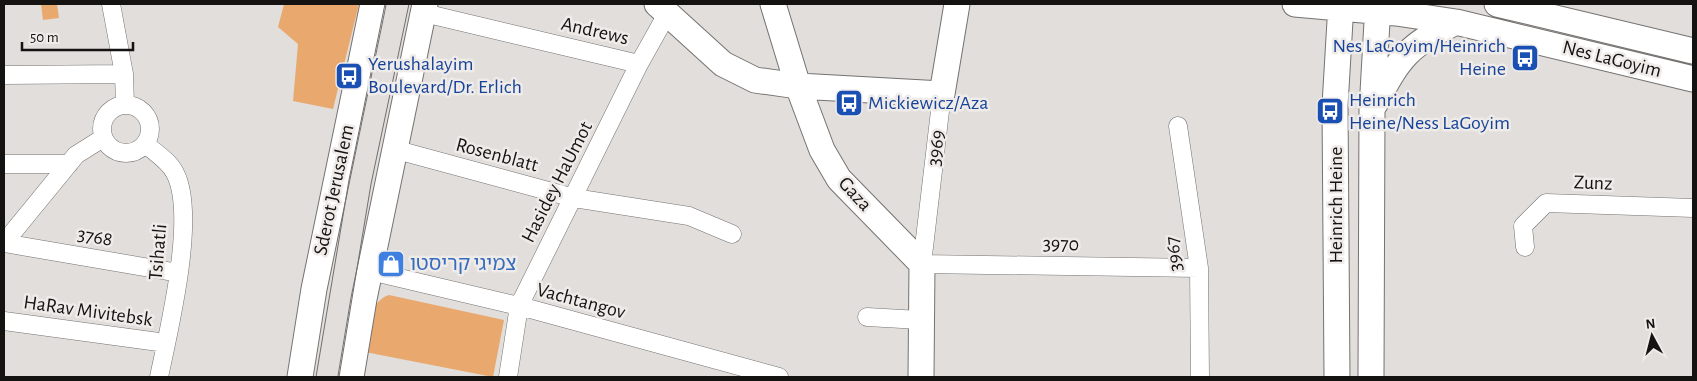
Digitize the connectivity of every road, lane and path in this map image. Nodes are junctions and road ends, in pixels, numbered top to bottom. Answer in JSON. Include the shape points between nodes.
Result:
{"nodes":[{"id":1,"x":111,"y":4,"type":"edge"},
{"id":2,"x":372,"y":4,"type":"edge"},
{"id":3,"x":774,"y":4,"type":"edge"},
{"id":4,"x":957,"y":4,"type":"edge"},
{"id":5,"x":1294,"y":4,"type":"edge"},
{"id":6,"x":1498,"y":4,"type":"edge"},
{"id":7,"x":1341,"y":6,"type":"edge"},
{"id":8,"x":1378,"y":7,"type":"edge"},
{"id":9,"x":424,"y":8,"type":"edge"},
{"id":10,"x":662,"y":9,"type":"edge"},
{"id":11,"x":1456,"y":22,"type":"junction"},
{"id":12,"x":1693,"y":51,"type":"edge"},
{"id":13,"x":639,"y":64,"type":"junction"},
{"id":14,"x":124,"y":74,"type":"junction"},
{"id":15,"x":4,"y":75,"type":"edge"},
{"id":16,"x":1693,"y":79,"type":"edge"},
{"id":17,"x":798,"y":86,"type":"junction"},
{"id":18,"x":942,"y":94,"type":"junction"},
{"id":19,"x":125,"y":105,"type":"junction"},
{"id":20,"x":1372,"y":110,"type":"junction"},
{"id":21,"x":1178,"y":126,"type":"dead end"},
{"id":22,"x":103,"y":138,"type":"junction"},
{"id":23,"x":145,"y":144,"type":"junction"},
{"id":24,"x":397,"y":150,"type":"junction"},
{"id":25,"x":4,"y":164,"type":"edge"},
{"id":26,"x":69,"y":164,"type":"junction"},
{"id":27,"x":574,"y":198,"type":"junction"},
{"id":28,"x":1693,"y":208,"type":"edge"},
{"id":29,"x":732,"y":234,"type":"dead end"},
{"id":30,"x":4,"y":243,"type":"edge"},
{"id":31,"x":1525,"y":247,"type":"dead end"},
{"id":32,"x":922,"y":264,"type":"junction"},
{"id":33,"x":1199,"y":268,"type":"junction"},
{"id":34,"x":370,"y":271,"type":"junction"},
{"id":35,"x":179,"y":273,"type":"junction"},
{"id":36,"x":519,"y":306,"type":"junction"},
{"id":37,"x":868,"y":317,"type":"dead end"},
{"id":38,"x":920,"y":320,"type":"junction"},
{"id":39,"x":4,"y":321,"type":"edge"},
{"id":40,"x":166,"y":343,"type":"junction"},
{"id":41,"x":160,"y":377,"type":"edge"},
{"id":42,"x":300,"y":377,"type":"edge"},
{"id":43,"x":351,"y":377,"type":"edge"},
{"id":44,"x":508,"y":377,"type":"edge"},
{"id":45,"x":780,"y":377,"type":"edge"},
{"id":46,"x":921,"y":377,"type":"edge"},
{"id":47,"x":1200,"y":377,"type":"edge"},
{"id":48,"x":1337,"y":377,"type":"edge"},
{"id":49,"x":1371,"y":377,"type":"edge"}],
"edges":[{"from":1,"to":14,"type":"street"},
{"from":2,"to":42,"type":"street","name":"Sderot Jerusalem","via":[[315,280]]},
{"from":3,"to":17,"type":"street","name":"Gaza"},
{"from":4,"to":18,"type":"street","name":"3969"},
{"from":5,"to":7,"type":"street","name":"Nes LaGoyim"},
{"from":6,"to":12,"type":"street","name":"Nes LaGoyim"},
{"from":7,"to":8,"type":"street","name":"Nes LaGoyim"},
{"from":7,"to":48,"type":"street","name":"Heinrich Heine","via":[[1335,105]]},
{"from":8,"to":11,"type":"street","name":"Nes LaGoyim"},
{"from":8,"to":20,"type":"street","name":"Heinrich Heine"},
{"from":9,"to":13,"type":"street","name":"Andrews"},
{"from":9,"to":24,"type":"street"},
{"from":10,"to":13,"type":"street","name":"Hasidey HaUmot"},
{"from":10,"to":17,"type":"street","via":[[735,72],[755,80]]},
{"from":11,"to":16,"type":"street","name":"Nes LaGoyim"},
{"from":11,"to":20,"type":"street","via":[[1423,38],[1406,54],[1393,69]]},
{"from":13,"to":27,"type":"street","name":"Hasidey HaUmot"},
{"from":14,"to":15,"type":"street"},
{"from":14,"to":19,"type":"street"},
{"from":17,"to":18,"type":"street"},
{"from":17,"to":32,"type":"street","name":"Gaza","via":[[822,150],[839,179]]},
{"from":18,"to":32,"type":"street","name":"3969"},
{"from":19,"to":22,"type":"street","via":[[105,116]]},
{"from":19,"to":23,"type":"street","via":[[140,109],[149,122],[149,137]]},
{"from":20,"to":49,"type":"street","name":"Heinrich Heine"},
{"from":21,"to":33,"type":"street","name":"3967"},
{"from":22,"to":23,"type":"street","via":[[118,153],[133,152]]},
{"from":22,"to":26,"type":"street","via":[[83,149]]},
{"from":23,"to":35,"type":"street","name":"Tsihatli","via":[[171,166],[182,190]]},
{"from":24,"to":27,"type":"street","name":"Rosenblatt"},
{"from":24,"to":34,"type":"street"},
{"from":25,"to":26,"type":"street"},
{"from":26,"to":30,"type":"street"},
{"from":27,"to":29,"type":"street","name":"Rosenblatt","via":[[690,216]]},
{"from":27,"to":36,"type":"street","name":"Hasidey HaUmot"},
{"from":28,"to":31,"type":"street","name":"Zunz","via":[[1546,203],[1523,226]]},
{"from":30,"to":35,"type":"street","name":"3768"},
{"from":32,"to":33,"type":"street","name":"3970"},
{"from":32,"to":38,"type":"street"},
{"from":33,"to":47,"type":"street","name":"3967"},
{"from":34,"to":36,"type":"street","name":"Vachtangov"},
{"from":34,"to":43,"type":"street"},
{"from":35,"to":40,"type":"street","name":"Tsihatli"},
{"from":36,"to":44,"type":"street","name":"Hasidey HaUmot"},
{"from":36,"to":45,"type":"street","name":"Vachtangov"},
{"from":37,"to":38,"type":"street"},
{"from":38,"to":46,"type":"street"},
{"from":39,"to":40,"type":"street","name":"HaRav Mivitebsk"},
{"from":40,"to":41,"type":"street","name":"Tsihatli"}]}
